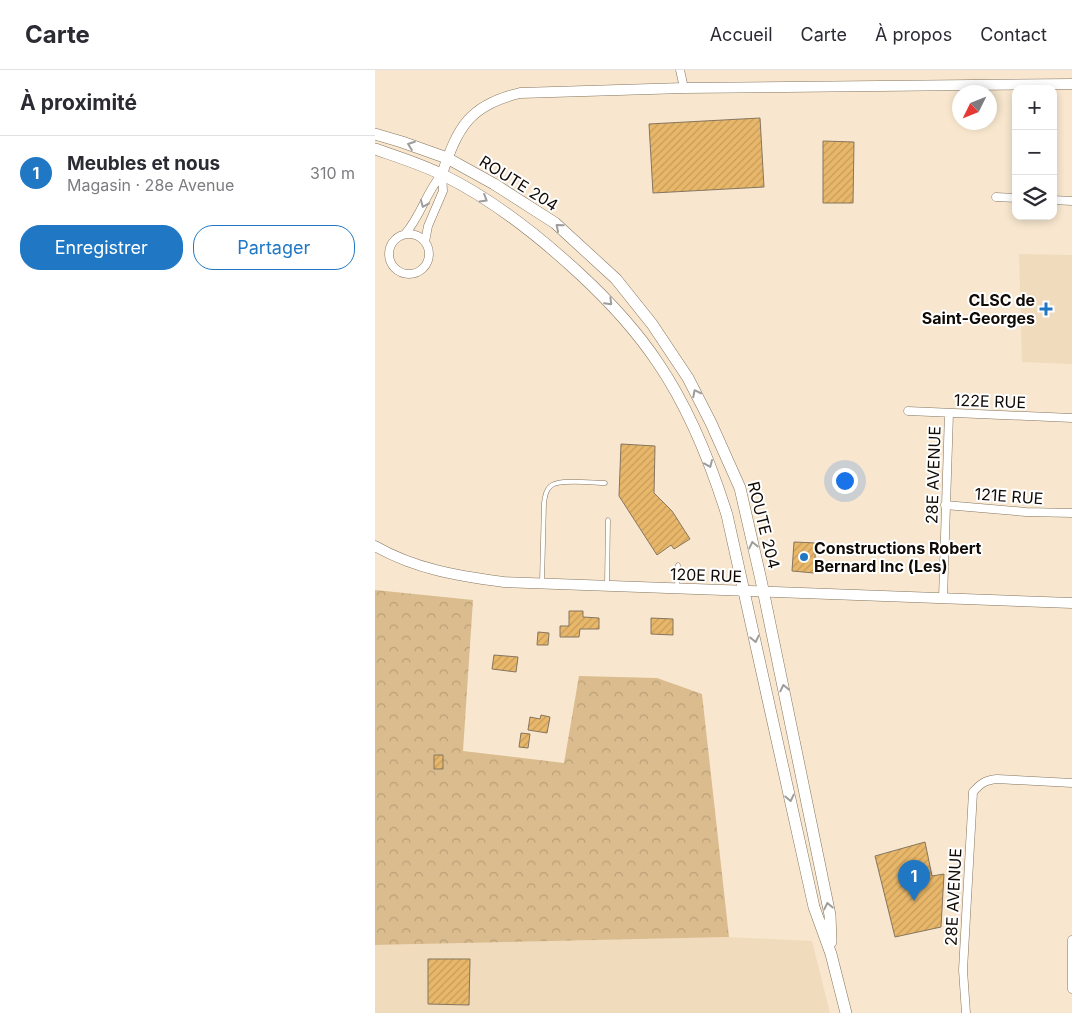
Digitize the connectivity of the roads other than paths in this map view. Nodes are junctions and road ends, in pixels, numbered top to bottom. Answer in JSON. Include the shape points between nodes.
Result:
{"nodes":[{"id":1,"x":680,"y":70,"type":"edge"},
{"id":2,"x":1072,"y":84,"type":"edge"},
{"id":3,"x":684,"y":88,"type":"junction"},
{"id":4,"x":375,"y":134,"type":"edge"},
{"id":5,"x":375,"y":150,"type":"edge"},
{"id":6,"x":447,"y":158,"type":"junction"},
{"id":7,"x":442,"y":174,"type":"junction"},
{"id":8,"x":996,"y":197,"type":"dead end"},
{"id":9,"x":1012,"y":198,"type":"edge"},
{"id":10,"x":1057,"y":200,"type":"edge"},
{"id":11,"x":1072,"y":201,"type":"edge"},
{"id":12,"x":405,"y":234,"type":"junction"},
{"id":13,"x":425,"y":242,"type":"junction"},
{"id":14,"x":908,"y":411,"type":"dead end"},
{"id":15,"x":949,"y":413,"type":"junction"},
{"id":16,"x":1072,"y":418,"type":"edge"},
{"id":17,"x":605,"y":483,"type":"dead end"},
{"id":18,"x":945,"y":505,"type":"junction"},
{"id":19,"x":1072,"y":513,"type":"edge"},
{"id":20,"x":608,"y":520,"type":"dead end"},
{"id":21,"x":375,"y":546,"type":"edge"},
{"id":22,"x":678,"y":565,"type":"dead end"},
{"id":23,"x":542,"y":584,"type":"junction"},
{"id":24,"x":607,"y":586,"type":"junction"},
{"id":25,"x":677,"y":589,"type":"junction"},
{"id":26,"x":745,"y":592,"type":"junction"},
{"id":27,"x":763,"y":592,"type":"junction"},
{"id":28,"x":943,"y":598,"type":"junction"},
{"id":29,"x":1072,"y":603,"type":"edge"},
{"id":30,"x":1072,"y":784,"type":"edge"},
{"id":31,"x":1072,"y":940,"type":"edge"},
{"id":32,"x":831,"y":954,"type":"junction"},
{"id":33,"x":1072,"y":989,"type":"edge"},
{"id":34,"x":846,"y":1013,"type":"edge"},
{"id":35,"x":965,"y":1013,"type":"edge"}],
"edges":[{"from":1,"to":3,"type":"street"},
{"from":2,"to":3,"type":"street"},
{"from":3,"to":6,"type":"street","via":[[520,93],[502,97],[487,103],[461,128]]},
{"from":6,"to":4,"type":"main road","name":"ROUTE 204","one_way":true},
{"from":5,"to":7,"type":"main road","name":"ROUTE 204"},
{"from":6,"to":7,"type":"street"},
{"from":27,"to":6,"type":"main road","name":"ROUTE 204","one_way":true,"via":[[739,488],[689,378],[652,324],[616,279],[555,224]]},
{"from":7,"to":12,"type":"street","one_way":true},
{"from":7,"to":13,"type":"street","via":[[443,191]]},
{"from":7,"to":26,"type":"main road","name":"ROUTE 204","one_way":true,"via":[[508,214],[546,242],[629,322],[659,364],[697,435],[727,515]]},
{"from":8,"to":9,"type":"street"},
{"from":10,"to":11,"type":"street"},
{"from":12,"to":13,"type":"street","via":[[417,235]]},
{"from":12,"to":13,"type":"street","via":[[391,244],[389,256],[394,267],[404,273],[416,272],[425,265],[429,254]]},
{"from":14,"to":15,"type":"street","name":"122E RUE"},
{"from":15,"to":16,"type":"street","name":"122E RUE"},
{"from":15,"to":18,"type":"street","name":"28E AVENUE"},
{"from":17,"to":23,"type":"lane","via":[[560,483],[550,487],[545,494]]},
{"from":18,"to":19,"type":"street","name":"121E RUE"},
{"from":18,"to":28,"type":"street","name":"28E AVENUE"},
{"from":20,"to":24,"type":"lane"},
{"from":21,"to":23,"type":"street","name":"120E RUE","via":[[402,560],[461,577]]},
{"from":22,"to":25,"type":"lane"},
{"from":23,"to":24,"type":"street","name":"120E RUE"},
{"from":24,"to":25,"type":"street","name":"120E RUE"},
{"from":25,"to":26,"type":"street","name":"120E RUE"},
{"from":26,"to":27,"type":"street","name":"120E RUE"},
{"from":26,"to":32,"type":"main road","name":"ROUTE 204","one_way":true,"via":[[814,907]]},
{"from":27,"to":28,"type":"street","name":"120E RUE"},
{"from":32,"to":27,"type":"main road","name":"ROUTE 204","one_way":true,"via":[[830,915]]},
{"from":28,"to":29,"type":"street","name":"120E RUE"},
{"from":30,"to":35,"type":"street","name":"28E AVENUE","via":[[997,778],[987,779],[973,792],[963,970]]},
{"from":31,"to":33,"type":"street"},
{"from":32,"to":34,"type":"main road","name":"ROUTE 204"}]}
